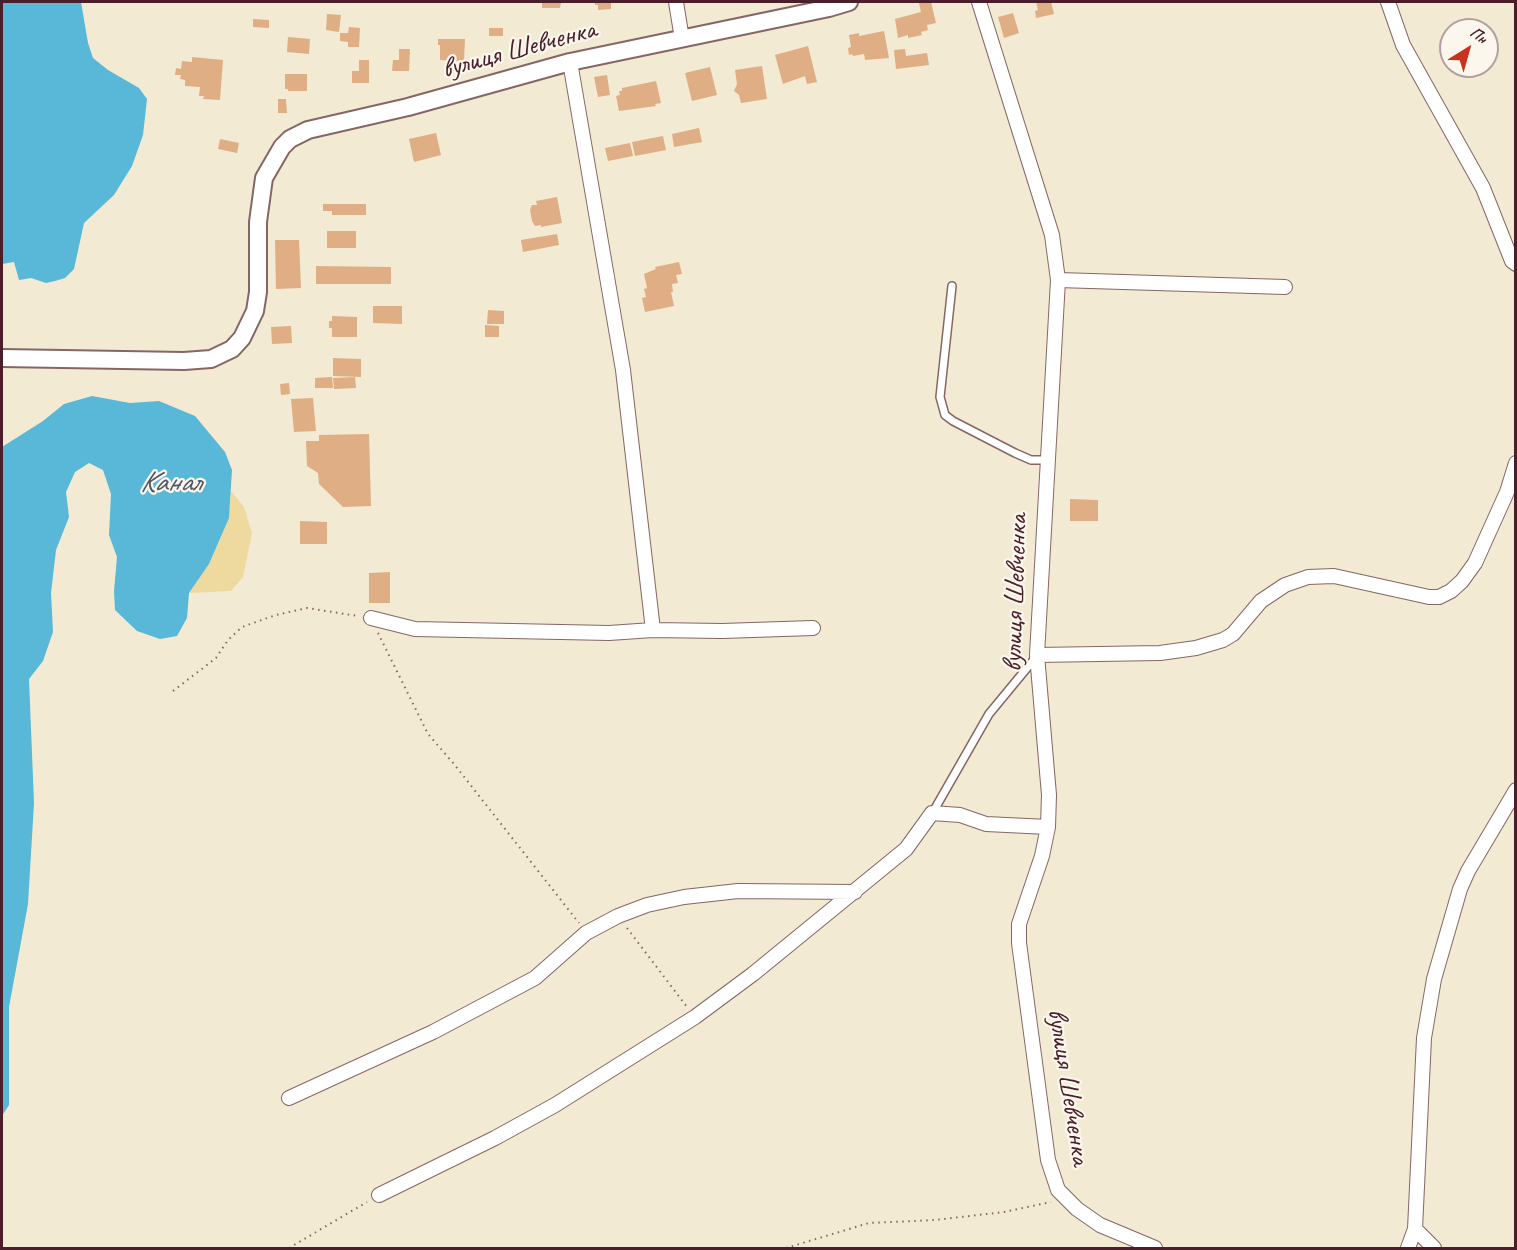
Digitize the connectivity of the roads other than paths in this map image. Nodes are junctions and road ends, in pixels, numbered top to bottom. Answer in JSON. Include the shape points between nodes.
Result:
{"nodes":[{"id":1,"x":676,"y":2,"type":"edge"},
{"id":2,"x":849,"y":2,"type":"edge"},
{"id":3,"x":979,"y":2,"type":"edge"},
{"id":4,"x":1388,"y":2,"type":"edge"},
{"id":5,"x":682,"y":39,"type":"junction"},
{"id":6,"x":570,"y":62,"type":"junction"},
{"id":7,"x":1515,"y":264,"type":"edge"},
{"id":8,"x":1058,"y":280,"type":"junction"},
{"id":9,"x":952,"y":286,"type":"dead end"},
{"id":10,"x":1285,"y":287,"type":"dead end"},
{"id":11,"x":2,"y":358,"type":"edge"},
{"id":12,"x":1047,"y":460,"type":"junction"},
{"id":13,"x":1515,"y":463,"type":"edge"},
{"id":14,"x":371,"y":618,"type":"road end"},
{"id":15,"x":813,"y":628,"type":"dead end"},
{"id":16,"x":653,"y":630,"type":"junction"},
{"id":17,"x":1037,"y":655,"type":"junction"},
{"id":18,"x":1515,"y":790,"type":"edge"},
{"id":19,"x":932,"y":813,"type":"junction"},
{"id":20,"x":1048,"y":827,"type":"junction"},
{"id":21,"x":855,"y":892,"type":"junction"},
{"id":22,"x":289,"y":1098,"type":"dead end"},
{"id":23,"x":379,"y":1195,"type":"road end"},
{"id":24,"x":1415,"y":1229,"type":"junction"},
{"id":25,"x":1155,"y":1248,"type":"edge"},
{"id":26,"x":1408,"y":1248,"type":"edge"},
{"id":27,"x":1434,"y":1248,"type":"edge"}],
"edges":[{"from":1,"to":5,"type":"street"},
{"from":2,"to":5,"type":"street","name":"вулиця Шевченка"},
{"from":3,"to":8,"type":"street","name":"вулиця Шевченка","via":[[1052,235]]},
{"from":4,"to":7,"type":"street","via":[[1402,45],[1482,188]]},
{"from":5,"to":6,"type":"street","name":"вулиця Шевченка"},
{"from":6,"to":11,"type":"street","name":"вулиця Шевченка","via":[[408,108],[308,130],[290,139],[264,178],[258,222],[255,311],[232,349],[211,358],[184,361]]},
{"from":6,"to":16,"type":"street","via":[[623,370]]},
{"from":8,"to":10,"type":"street"},
{"from":8,"to":12,"type":"street","name":"вулиця Шевченка"},
{"from":9,"to":12,"type":"lane","via":[[940,397],[945,415],[1015,453],[1031,460]]},
{"from":12,"to":17,"type":"street","name":"вулиця Шевченка"},
{"from":13,"to":17,"type":"street","via":[[1507,492],[1475,563],[1462,581],[1439,597],[1334,576],[1308,577],[1285,585],[1261,601],[1233,634],[1196,648],[1160,653]]},
{"from":14,"to":16,"type":"street","via":[[415,629],[609,633]]},
{"from":15,"to":16,"type":"street"},
{"from":17,"to":19,"type":"lane","via":[[989,714]]},
{"from":17,"to":20,"type":"street","name":"вулиця Шевченка","via":[[1049,795]]},
{"from":18,"to":24,"type":"street","via":[[1460,889],[1434,979],[1424,1038]]},
{"from":19,"to":20,"type":"street","via":[[960,815],[986,824]]},
{"from":19,"to":21,"type":"street","via":[[906,849]]},
{"from":20,"to":25,"type":"street","name":"вулиця Шевченка","via":[[1019,924],[1048,1160],[1058,1190],[1077,1209],[1100,1225]]},
{"from":21,"to":22,"type":"street","via":[[738,891],[647,905],[586,933],[536,978],[433,1032]]},
{"from":21,"to":23,"type":"street","via":[[695,1017],[555,1105]]},
{"from":24,"to":26,"type":"street"},
{"from":24,"to":27,"type":"street"}]}
